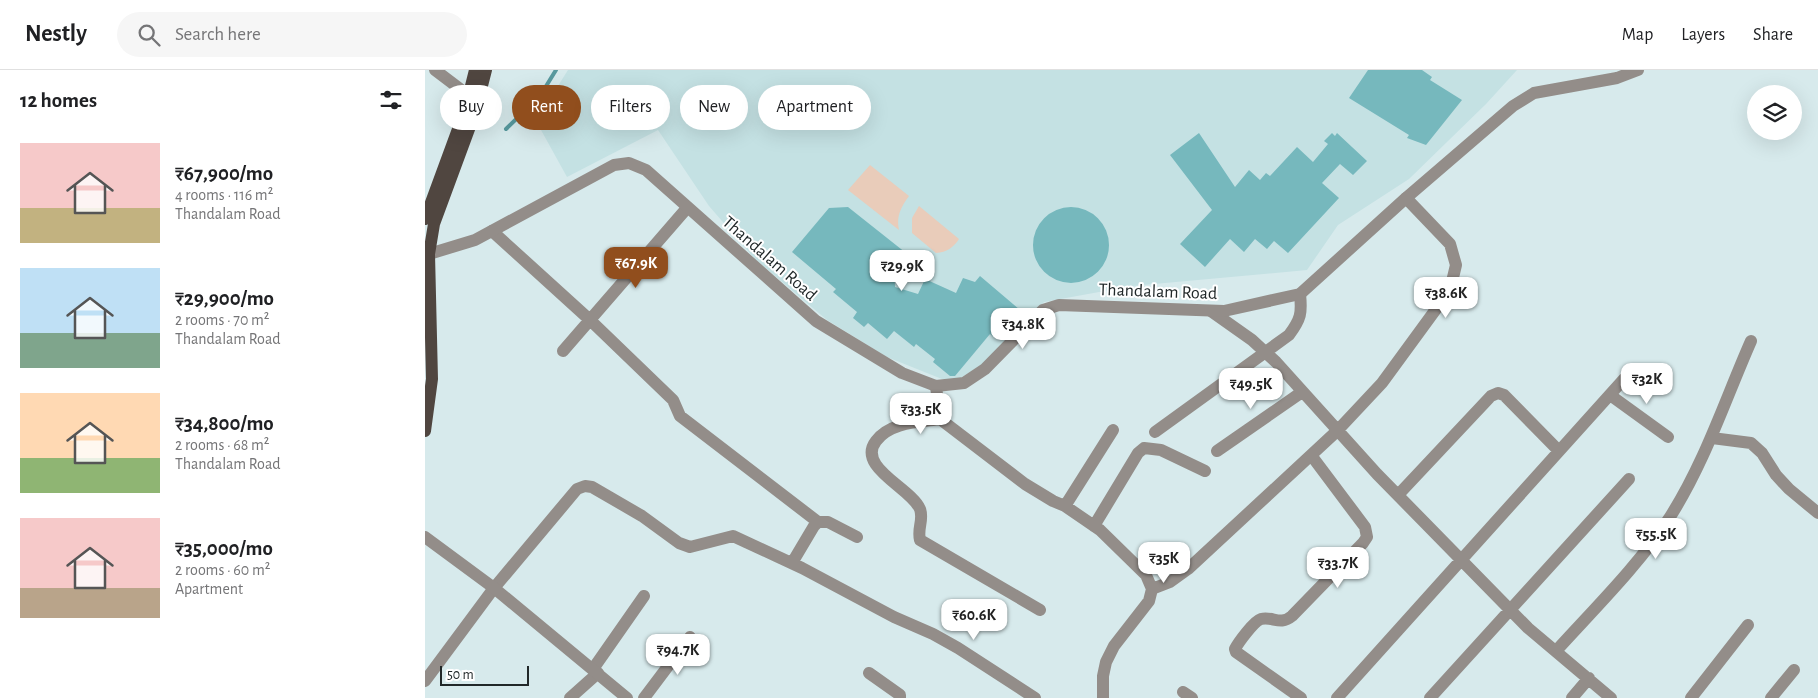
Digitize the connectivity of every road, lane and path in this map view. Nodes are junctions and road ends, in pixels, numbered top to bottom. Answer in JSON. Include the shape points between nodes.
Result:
{"nodes":[{"id":1,"x":435,"y":70,"type":"edge"},
{"id":2,"x":475,"y":70,"type":"edge"},
{"id":3,"x":486,"y":70,"type":"edge"},
{"id":4,"x":1638,"y":70,"type":"edge"},
{"id":5,"x":455,"y":85,"type":"edge"},
{"id":6,"x":471,"y":85,"type":"edge"},
{"id":7,"x":458,"y":130,"type":"edge"},
{"id":8,"x":1406,"y":198,"type":"junction"},
{"id":9,"x":687,"y":208,"type":"junction"},
{"id":10,"x":425,"y":219,"type":"edge"},
{"id":11,"x":493,"y":231,"type":"junction"},
{"id":12,"x":427,"y":254,"type":"edge"},
{"id":13,"x":1300,"y":294,"type":"junction"},
{"id":14,"x":1211,"y":311,"type":"junction"},
{"id":15,"x":591,"y":320,"type":"junction"},
{"id":16,"x":1751,"y":341,"type":"dead end"},
{"id":17,"x":563,"y":351,"type":"dead end"},
{"id":18,"x":1266,"y":353,"type":"junction"},
{"id":19,"x":1624,"y":379,"type":"dead end"},
{"id":20,"x":935,"y":386,"type":"junction"},
{"id":21,"x":1302,"y":392,"type":"junction"},
{"id":22,"x":1610,"y":394,"type":"junction"},
{"id":23,"x":940,"y":419,"type":"junction"},
{"id":24,"x":1113,"y":430,"type":"dead end"},
{"id":25,"x":425,"y":431,"type":"edge"},
{"id":26,"x":1337,"y":431,"type":"junction"},
{"id":27,"x":1155,"y":432,"type":"dead end"},
{"id":28,"x":1668,"y":437,"type":"dead end"},
{"id":29,"x":1712,"y":438,"type":"junction"},
{"id":30,"x":1217,"y":451,"type":"dead end"},
{"id":31,"x":1559,"y":451,"type":"junction"},
{"id":32,"x":1311,"y":455,"type":"junction"},
{"id":33,"x":1205,"y":472,"type":"dead end"},
{"id":34,"x":1629,"y":479,"type":"dead end"},
{"id":35,"x":1398,"y":495,"type":"junction"},
{"id":36,"x":1065,"y":506,"type":"junction"},
{"id":37,"x":1818,"y":513,"type":"edge"},
{"id":38,"x":818,"y":522,"type":"junction"},
{"id":39,"x":1094,"y":526,"type":"junction"},
{"id":40,"x":425,"y":537,"type":"edge"},
{"id":41,"x":857,"y":537,"type":"dead end"},
{"id":42,"x":1461,"y":559,"type":"junction"},
{"id":43,"x":792,"y":564,"type":"junction"},
{"id":44,"x":494,"y":588,"type":"junction"},
{"id":45,"x":1152,"y":589,"type":"junction"},
{"id":46,"x":644,"y":596,"type":"dead end"},
{"id":47,"x":1510,"y":609,"type":"junction"},
{"id":48,"x":1040,"y":610,"type":"dead end"},
{"id":49,"x":1747,"y":625,"type":"dead end"},
{"id":50,"x":690,"y":637,"type":"dead end"},
{"id":51,"x":1556,"y":651,"type":"junction"},
{"id":52,"x":1794,"y":670,"type":"dead end"},
{"id":53,"x":595,"y":671,"type":"junction"},
{"id":54,"x":869,"y":673,"type":"dead end"},
{"id":55,"x":1589,"y":678,"type":"junction"},
{"id":56,"x":425,"y":681,"type":"edge"},
{"id":57,"x":570,"y":698,"type":"edge"},
{"id":58,"x":627,"y":698,"type":"edge"},
{"id":59,"x":644,"y":698,"type":"edge"},
{"id":60,"x":901,"y":698,"type":"edge"},
{"id":61,"x":1035,"y":698,"type":"edge"},
{"id":62,"x":1103,"y":698,"type":"edge"},
{"id":63,"x":1301,"y":698,"type":"edge"},
{"id":64,"x":1337,"y":698,"type":"edge"},
{"id":65,"x":1430,"y":698,"type":"edge"},
{"id":66,"x":1572,"y":698,"type":"edge"},
{"id":67,"x":1611,"y":698,"type":"edge"},
{"id":68,"x":1691,"y":698,"type":"edge"},
{"id":69,"x":1771,"y":698,"type":"edge"}],
"edges":[{"from":1,"to":5,"type":"street"},
{"from":2,"to":6,"type":"main road"},
{"from":3,"to":12,"type":"main road","via":[[475,113]]},
{"from":4,"to":8,"type":"street","name":"Thandalam Road","via":[[1617,78],[1535,93],[1513,106]]},
{"from":7,"to":10,"type":"main road"},
{"from":8,"to":13,"type":"street","name":"Thandalam Road"},
{"from":8,"to":26,"type":"street","via":[[1450,244],[1456,265],[1450,290],[1382,383]]},
{"from":9,"to":11,"type":"street","name":"Thandalam Road","via":[[646,170],[629,163],[613,165]]},
{"from":9,"to":15,"type":"street"},
{"from":9,"to":20,"type":"street","name":"Thandalam Road","via":[[816,322],[902,373]]},
{"from":11,"to":12,"type":"street","name":"Thandalam Road","via":[[475,240]]},
{"from":11,"to":15,"type":"street"},
{"from":12,"to":25,"type":"main road","via":[[432,379]]},
{"from":13,"to":14,"type":"street","name":"Thandalam Road"},
{"from":13,"to":18,"type":"street","via":[[1299,322],[1289,335]]},
{"from":14,"to":18,"type":"street"},
{"from":14,"to":20,"type":"street","name":"Thandalam Road","via":[[1059,305],[1043,310],[978,374],[964,383]]},
{"from":15,"to":17,"type":"street"},
{"from":15,"to":38,"type":"street","via":[[673,400],[680,416]]},
{"from":16,"to":29,"type":"street"},
{"from":18,"to":21,"type":"street"},
{"from":18,"to":27,"type":"street"},
{"from":19,"to":22,"type":"street"},
{"from":20,"to":23,"type":"street"},
{"from":21,"to":26,"type":"street"},
{"from":21,"to":30,"type":"street"},
{"from":22,"to":28,"type":"street"},
{"from":22,"to":31,"type":"street"},
{"from":23,"to":36,"type":"street","via":[[1025,484]]},
{"from":23,"to":48,"type":"street","via":[[904,424],[880,435],[871,447],[871,458],[920,509],[920,540]]},
{"from":24,"to":36,"type":"street"},
{"from":26,"to":32,"type":"street"},
{"from":26,"to":35,"type":"street"},
{"from":29,"to":37,"type":"street","via":[[1751,443],[1789,489]]},
{"from":29,"to":51,"type":"street","via":[[1656,538]]},
{"from":31,"to":35,"type":"street","via":[[1498,393],[1491,396]]},
{"from":31,"to":42,"type":"street"},
{"from":32,"to":45,"type":"street","via":[[1188,570]]},
{"from":32,"to":63,"type":"street","via":[[1365,527],[1367,537],[1292,616],[1282,621],[1261,619],[1235,649]]},
{"from":33,"to":39,"type":"street","via":[[1161,450],[1144,448],[1138,452]]},
{"from":34,"to":47,"type":"street"},
{"from":35,"to":42,"type":"street"},
{"from":36,"to":39,"type":"street"},
{"from":38,"to":41,"type":"street","via":[[828,522]]},
{"from":38,"to":43,"type":"street"},
{"from":39,"to":45,"type":"street","via":[[1146,575]]},
{"from":40,"to":44,"type":"street"},
{"from":42,"to":47,"type":"street"},
{"from":42,"to":64,"type":"street"},
{"from":43,"to":44,"type":"street","via":[[733,536],[690,547],[679,543],[642,516],[593,487],[585,486],[577,489]]},
{"from":43,"to":61,"type":"street","via":[[933,634]]},
{"from":44,"to":53,"type":"street"},
{"from":44,"to":56,"type":"street"},
{"from":45,"to":62,"type":"street","via":[[1149,600],[1114,646],[1106,662]]},
{"from":46,"to":53,"type":"street"},
{"from":47,"to":51,"type":"street"},
{"from":47,"to":65,"type":"street"},
{"from":49,"to":68,"type":"street"},
{"from":50,"to":59,"type":"street"},
{"from":51,"to":55,"type":"street"},
{"from":52,"to":69,"type":"street"},
{"from":53,"to":57,"type":"street"},
{"from":53,"to":58,"type":"street"},
{"from":54,"to":60,"type":"street"},
{"from":55,"to":66,"type":"street"},
{"from":55,"to":67,"type":"street"}]}
